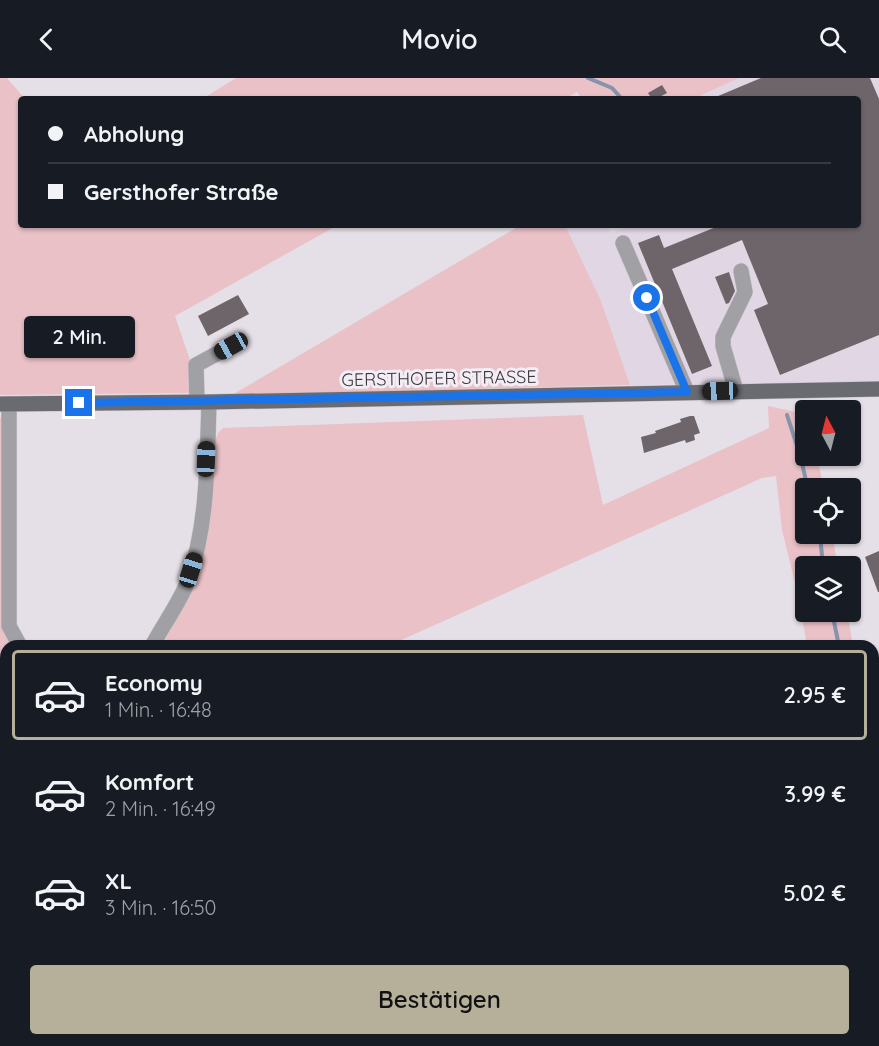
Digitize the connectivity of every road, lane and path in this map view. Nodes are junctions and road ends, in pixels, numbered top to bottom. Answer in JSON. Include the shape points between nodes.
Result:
{"nodes":[{"id":1,"x":623,"y":243,"type":"dead end"},
{"id":2,"x":741,"y":271,"type":"dead end"},
{"id":3,"x":231,"y":346,"type":"dead end"},
{"id":4,"x":879,"y":389,"type":"edge"},
{"id":5,"x":736,"y":391,"type":"junction"},
{"id":6,"x":687,"y":392,"type":"junction"},
{"id":7,"x":203,"y":402,"type":"junction"},
{"id":8,"x":4,"y":404,"type":"edge"},
{"id":9,"x":17,"y":640,"type":"edge"},
{"id":10,"x":155,"y":640,"type":"edge"}],
"edges":[{"from":1,"to":6,"type":"street"},
{"from":2,"to":5,"type":"street","via":[[745,292],[723,337]]},
{"from":3,"to":7,"type":"street","via":[[196,365]]},
{"from":4,"to":5,"type":"main road","name":"GERSTHOFER STRASSE"},
{"from":5,"to":6,"type":"main road","name":"GERSTHOFER STRASSE"},
{"from":6,"to":7,"type":"main road","name":"GERSTHOFER STRASSE"},
{"from":7,"to":8,"type":"main road","name":"GERSTHOFER STRASSE"},
{"from":7,"to":10,"type":"street","via":[[205,501],[195,556],[187,584]]},
{"from":8,"to":9,"type":"street","via":[[9,627]]}]}
